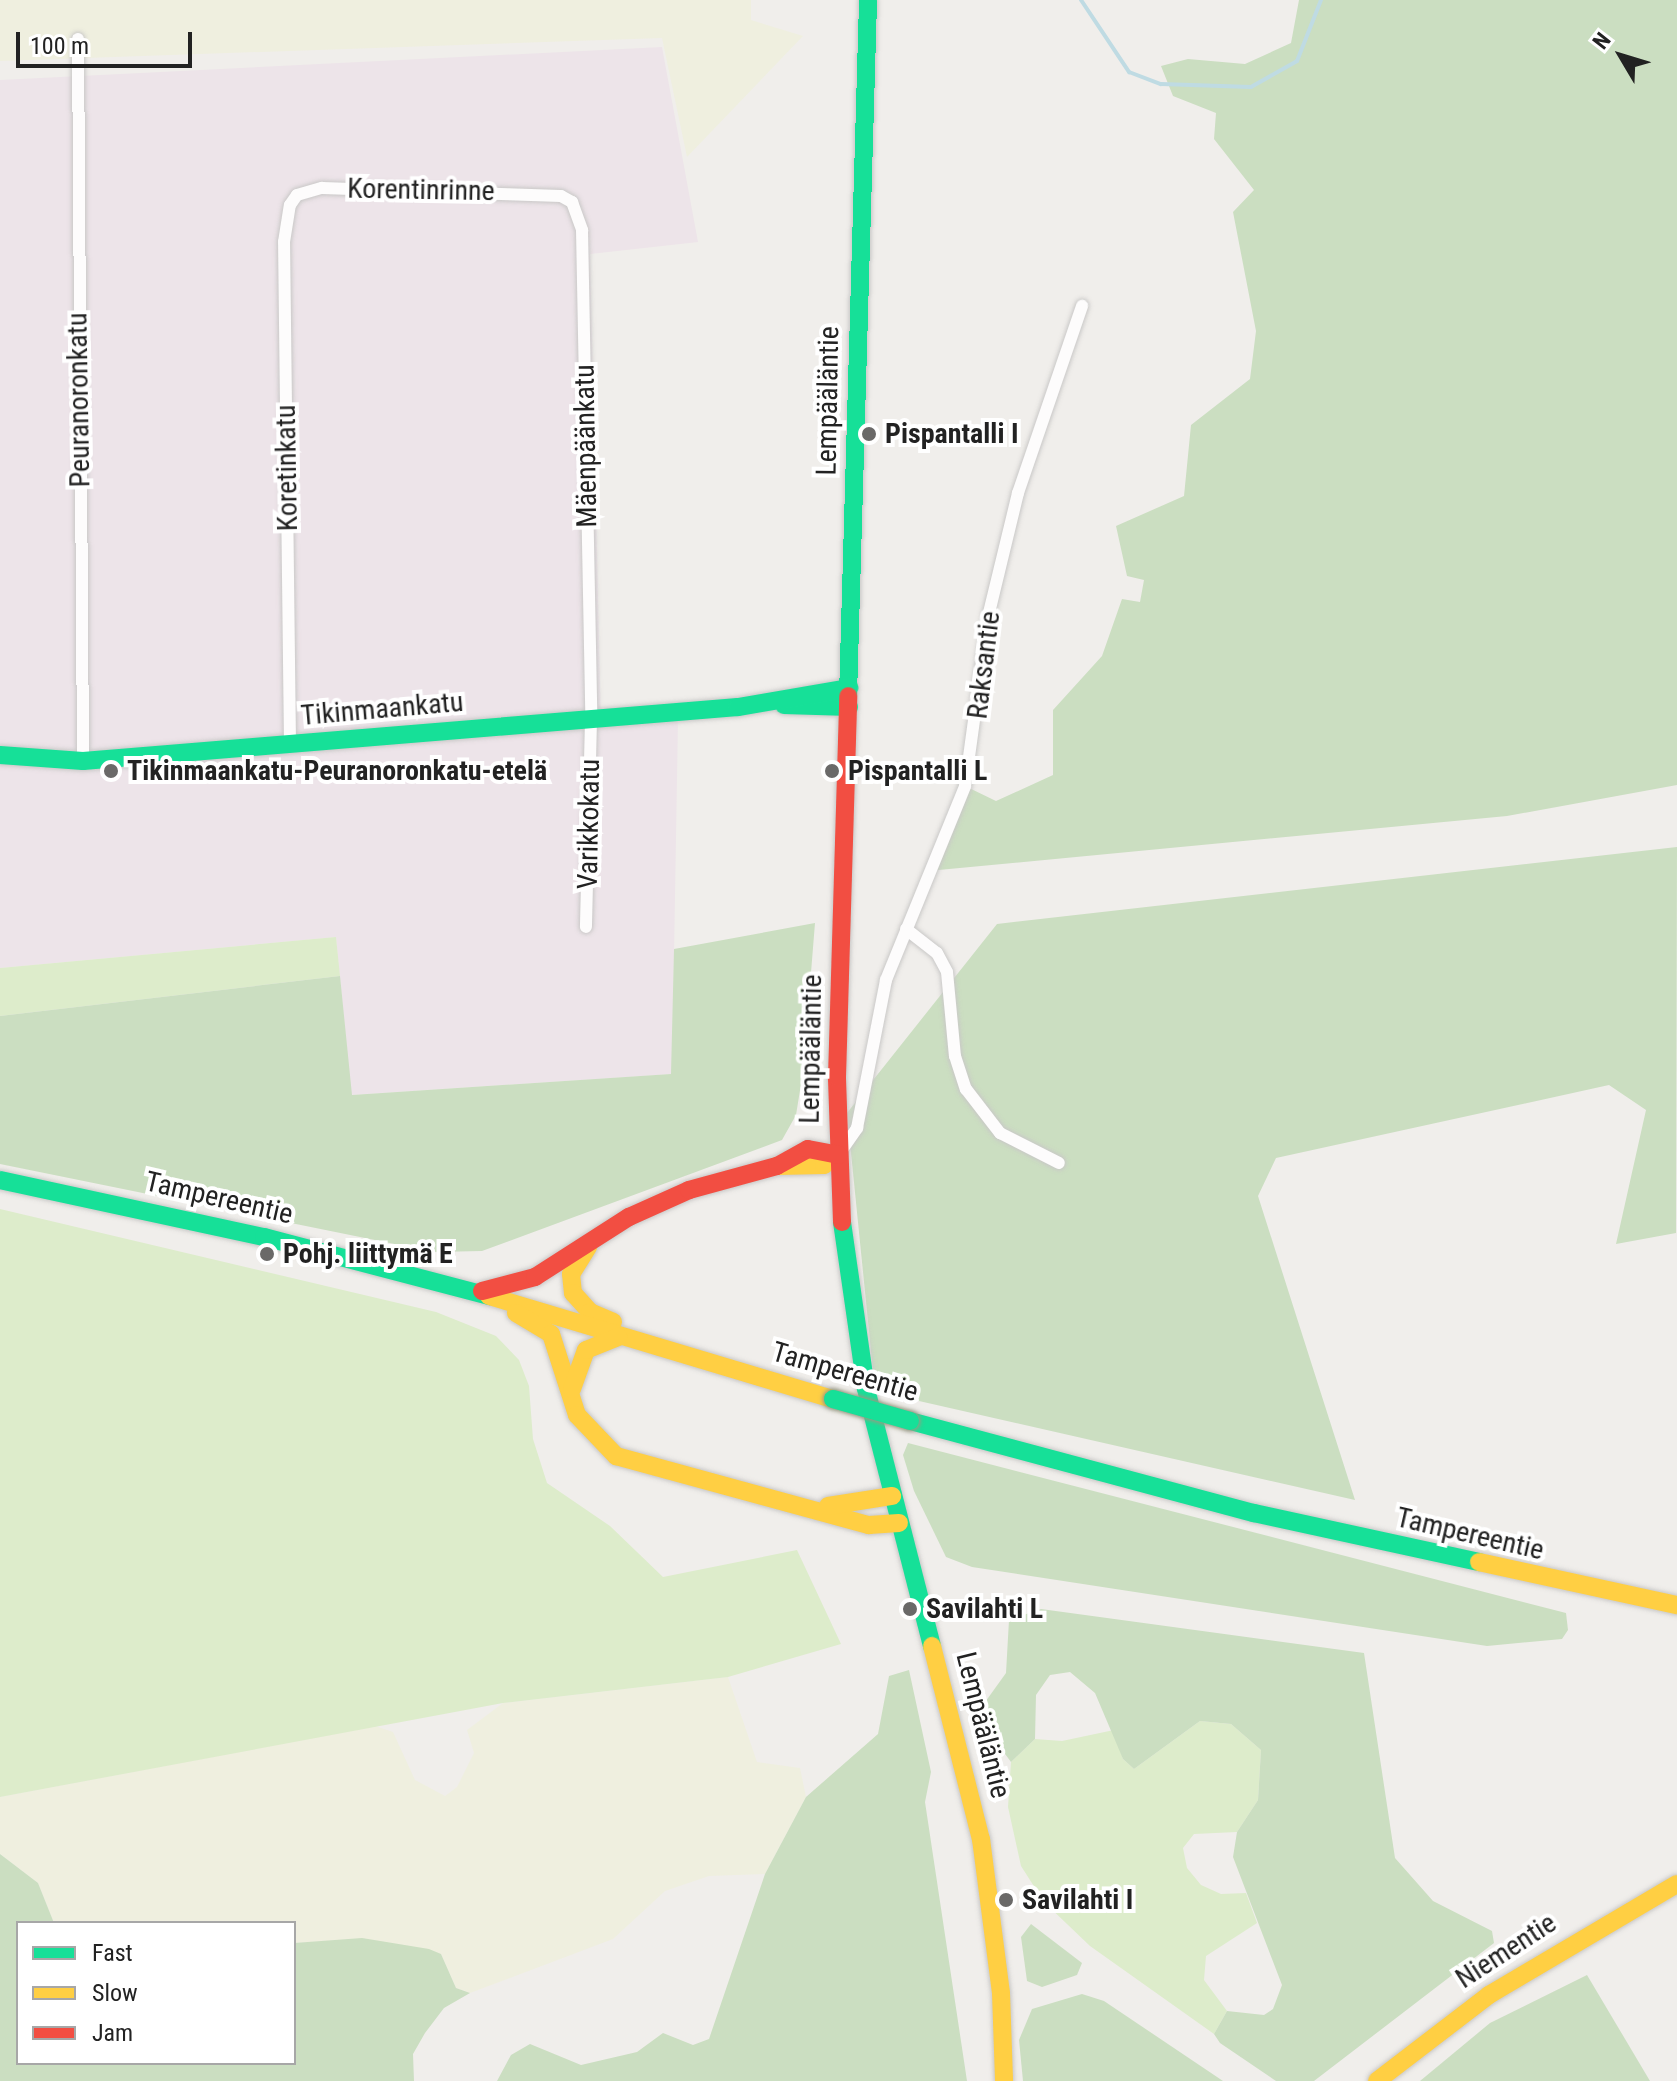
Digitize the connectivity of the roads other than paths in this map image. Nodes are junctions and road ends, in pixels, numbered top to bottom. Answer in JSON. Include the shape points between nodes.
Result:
{"nodes":[{"id":1,"x":868,"y":0,"type":"edge"},
{"id":2,"x":78,"y":39,"type":"dead end"},
{"id":3,"x":546,"y":193,"type":"joint"},
{"id":4,"x":297,"y":195,"type":"joint"},
{"id":5,"x":1082,"y":306,"type":"dead end"},
{"id":6,"x":849,"y":698,"type":"junction"},
{"id":7,"x":591,"y":720,"type":"junction"},
{"id":8,"x":290,"y":744,"type":"junction"},
{"id":9,"x":0,"y":755,"type":"edge"},
{"id":10,"x":83,"y":761,"type":"junction"},
{"id":11,"x":586,"y":927,"type":"dead end"},
{"id":12,"x":906,"y":929,"type":"junction"},
{"id":13,"x":838,"y":1155,"type":"junction"},
{"id":14,"x":1059,"y":1163,"type":"dead end"},
{"id":15,"x":0,"y":1180,"type":"edge"},
{"id":16,"x":608,"y":1229,"type":"junction"},
{"id":17,"x":451,"y":1285,"type":"junction"},
{"id":18,"x":475,"y":1292,"type":"junction"},
{"id":19,"x":633,"y":1338,"type":"junction"},
{"id":20,"x":692,"y":1356,"type":"junction"},
{"id":21,"x":572,"y":1397,"type":"junction"},
{"id":22,"x":892,"y":1496,"type":"junction"},
{"id":23,"x":818,"y":1507,"type":"junction"},
{"id":24,"x":899,"y":1523,"type":"junction"},
{"id":25,"x":1677,"y":1605,"type":"edge"},
{"id":26,"x":1677,"y":1884,"type":"edge"},
{"id":27,"x":1004,"y":2081,"type":"edge"},
{"id":28,"x":1377,"y":2081,"type":"edge"}],
"edges":[{"from":1,"to":6,"type":"main road","name":"Lempääläntie"},
{"from":2,"to":10,"type":"street","name":"Peuranoronkatu"},
{"from":3,"to":4,"type":"street","name":"Korentinrinne","via":[[322,188]]},
{"from":3,"to":7,"type":"street","name":"Mäenpäänkatu","via":[[572,202],[582,230]]},
{"from":4,"to":8,"type":"street","name":"Koretinkatu","via":[[285,219],[284,242]]},
{"from":5,"to":12,"type":"street","name":"Raksantie","via":[[1018,493],[988,617],[965,786]]},
{"from":6,"to":7,"type":"main road","name":"Tikinmaankatu"},
{"from":6,"to":13,"type":"main road","name":"Lempääläntie"},
{"from":7,"to":8,"type":"main road","name":"Tikinmaankatu"},
{"from":7,"to":11,"type":"street","name":"Varikkokatu"},
{"from":8,"to":10,"type":"main road","name":"Tikinmaankatu"},
{"from":9,"to":10,"type":"main road","name":"Tikinmaankatu"},
{"from":12,"to":13,"type":"street","name":"Raksantie","via":[[876,1016],[857,1128]]},
{"from":12,"to":14,"type":"street","via":[[937,953],[947,972],[955,1056],[966,1089],[1000,1133]]},
{"from":13,"to":16,"type":"main road","via":[[819,1147],[777,1166],[689,1190]]},
{"from":13,"to":22,"type":"main road","name":"Lempääläntie","via":[[851,1301]]},
{"from":15,"to":17,"type":"main road","name":"Tampereentie"},
{"from":16,"to":18,"type":"main road","via":[[522,1284]]},
{"from":16,"to":20,"type":"main road","via":[[571,1274],[577,1300],[598,1317]]},
{"from":17,"to":18,"type":"main road","name":"Tampereentie"},
{"from":17,"to":21,"type":"main road","via":[[545,1328],[559,1351]]},
{"from":18,"to":19,"type":"main road","name":"Tampereentie"},
{"from":19,"to":20,"type":"main road","name":"Tampereentie"},
{"from":19,"to":21,"type":"main road","via":[[605,1338],[586,1350]]},
{"from":20,"to":25,"type":"main road","name":"Tampereentie","bridge":true,"via":[[1254,1513]]},
{"from":21,"to":23,"type":"main road","via":[[586,1430],[616,1456]]},
{"from":22,"to":23,"type":"main road"},
{"from":22,"to":24,"type":"main road","name":"Lempääläntie"},
{"from":23,"to":24,"type":"main road","via":[[869,1525]]},
{"from":24,"to":27,"type":"main road","name":"Lempääläntie","via":[[981,1839],[1001,1993]]},
{"from":26,"to":28,"type":"main road","name":"Niementie","via":[[1489,1995]]}]}
